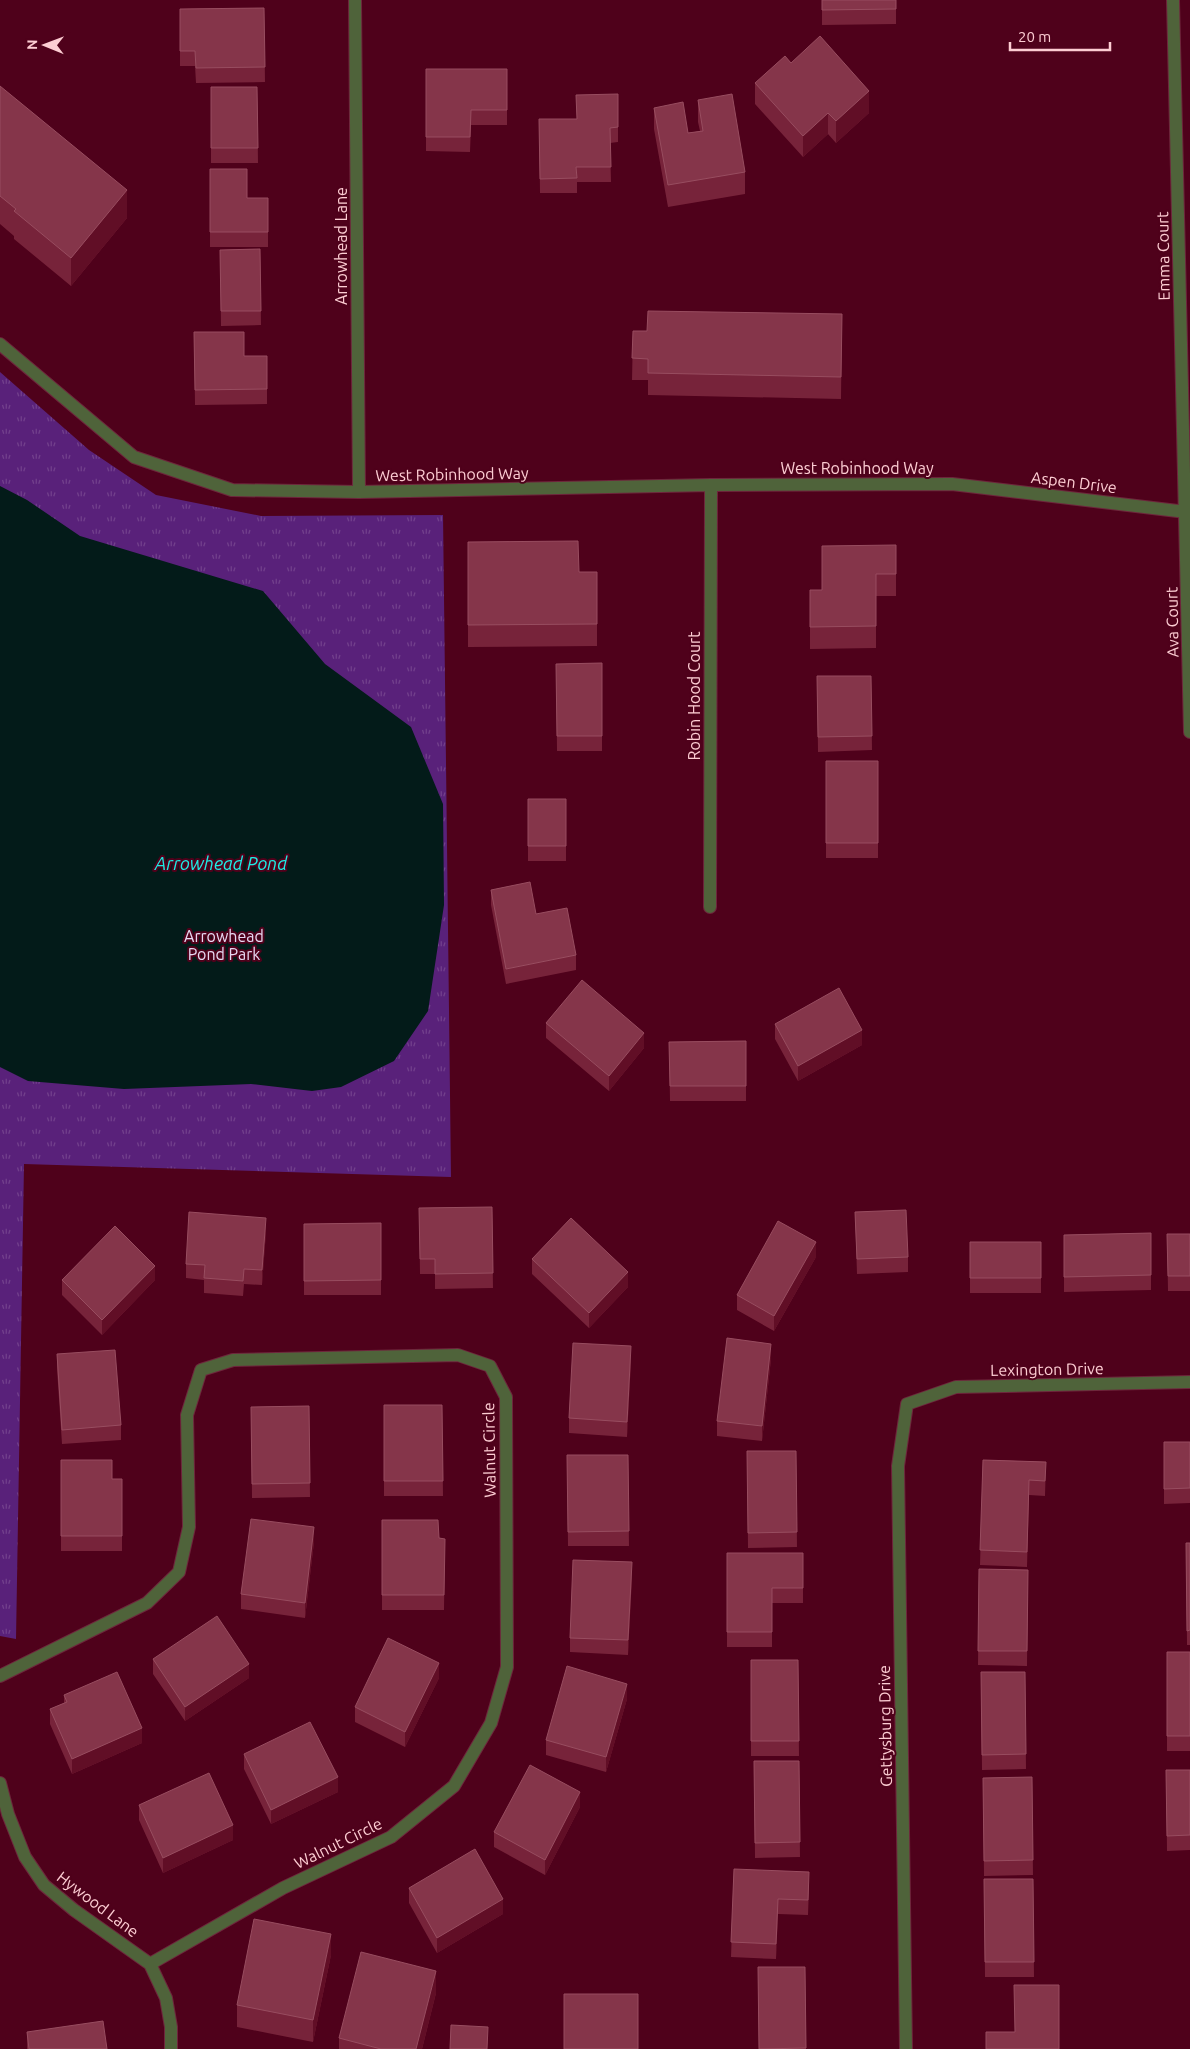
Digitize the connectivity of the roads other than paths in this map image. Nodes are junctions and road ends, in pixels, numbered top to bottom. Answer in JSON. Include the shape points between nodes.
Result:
{"nodes":[{"id":1,"x":355,"y":0,"type":"edge"},
{"id":2,"x":1173,"y":0,"type":"edge"},
{"id":3,"x":0,"y":344,"type":"edge"},
{"id":4,"x":952,"y":484,"type":"joint"},
{"id":5,"x":711,"y":485,"type":"junction"},
{"id":6,"x":359,"y":492,"type":"junction"},
{"id":7,"x":1188,"y":514,"type":"edge"},
{"id":8,"x":1190,"y":732,"type":"edge"},
{"id":9,"x":710,"y":907,"type":"dead end"},
{"id":10,"x":1190,"y":1382,"type":"edge"},
{"id":11,"x":907,"y":1404,"type":"joint"},
{"id":12,"x":0,"y":1676,"type":"edge"},
{"id":13,"x":0,"y":1783,"type":"edge"},
{"id":14,"x":150,"y":1964,"type":"junction"},
{"id":15,"x":171,"y":2049,"type":"edge"},
{"id":16,"x":906,"y":2049,"type":"edge"}],
"edges":[{"from":1,"to":6,"type":"street","name":"Arrowhead Lane"},
{"from":2,"to":7,"type":"street","name":"Emma Court"},
{"from":3,"to":6,"type":"street","name":"West Robinhood Way","via":[[134,457],[232,490]]},
{"from":4,"to":5,"type":"street","name":"West Robinhood Way"},
{"from":4,"to":7,"type":"street","name":"Aspen Drive"},
{"from":5,"to":6,"type":"street","name":"West Robinhood Way"},
{"from":5,"to":9,"type":"street","name":"Robin Hood Court"},
{"from":7,"to":8,"type":"street","name":"Ava Court"},
{"from":10,"to":11,"type":"street","name":"Lexington Drive","via":[[956,1387]]},
{"from":11,"to":16,"type":"street","name":"Gettysburg Drive","via":[[898,1466]]},
{"from":12,"to":14,"type":"street","name":"Walnut Circle","via":[[147,1603],[179,1572],[189,1527],[187,1415],[201,1370],[233,1360],[458,1355],[490,1366],[506,1397],[507,1657],[491,1724],[454,1786],[392,1837],[283,1888]]},
{"from":13,"to":14,"type":"street","name":"Hywood Lane","via":[[25,1857],[44,1886]]},
{"from":14,"to":15,"type":"street","name":"Hywood Lane","via":[[166,1998]]}]}
